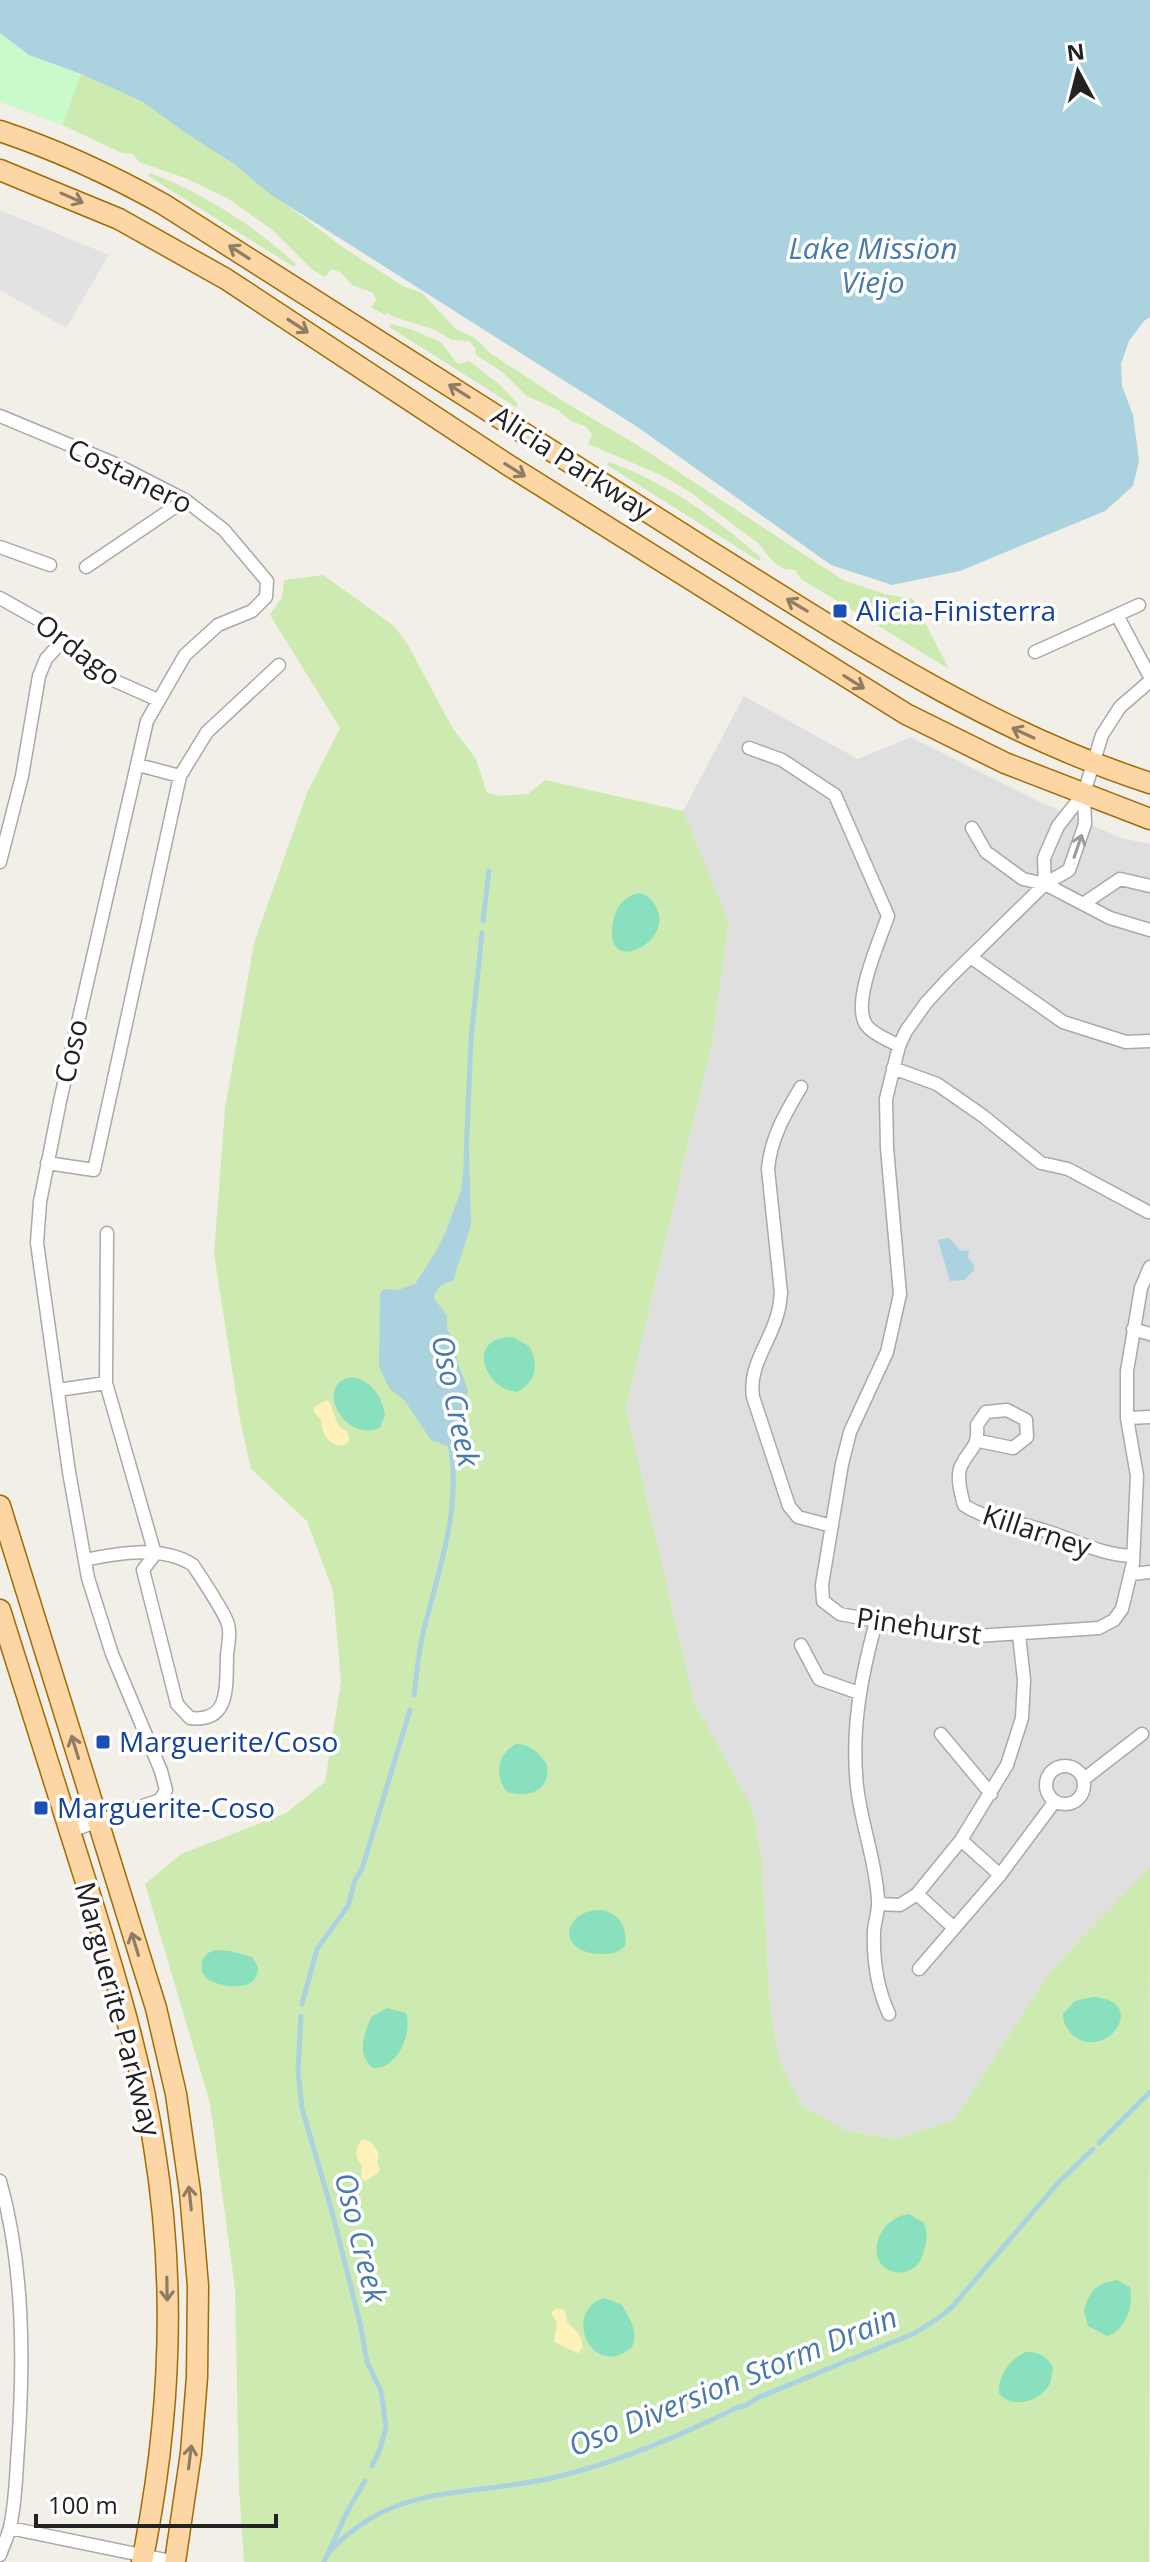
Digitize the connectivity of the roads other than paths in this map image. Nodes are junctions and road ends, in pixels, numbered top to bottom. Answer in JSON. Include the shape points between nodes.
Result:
{"nodes":[{"id":1,"x":0,"y":131,"type":"edge"},
{"id":2,"x":0,"y":170,"type":"edge"},
{"id":3,"x":0,"y":416,"type":"edge"},
{"id":4,"x":185,"y":500,"type":"junction"},
{"id":5,"x":0,"y":547,"type":"edge"},
{"id":6,"x":50,"y":565,"type":"dead end"},
{"id":7,"x":86,"y":567,"type":"dead end"},
{"id":8,"x":266,"y":597,"type":"joint"},
{"id":9,"x":0,"y":598,"type":"edge"},
{"id":10,"x":1139,"y":605,"type":"dead end"},
{"id":11,"x":1117,"y":615,"type":"junction"},
{"id":12,"x":63,"y":640,"type":"junction"},
{"id":13,"x":1035,"y":652,"type":"dead end"},
{"id":14,"x":279,"y":665,"type":"dead end"},
{"id":15,"x":1150,"y":679,"type":"edge"},
{"id":16,"x":158,"y":700,"type":"junction"},
{"id":17,"x":749,"y":748,"type":"dead end"},
{"id":18,"x":138,"y":765,"type":"junction"},
{"id":19,"x":1094,"y":765,"type":"junction"},
{"id":20,"x":180,"y":776,"type":"junction"},
{"id":21,"x":1150,"y":783,"type":"edge"},
{"id":22,"x":1084,"y":793,"type":"junction"},
{"id":23,"x":1150,"y":819,"type":"edge"},
{"id":24,"x":972,"y":828,"type":"dead end"},
{"id":25,"x":0,"y":862,"type":"edge"},
{"id":26,"x":1045,"y":884,"type":"junction"},
{"id":27,"x":1150,"y":886,"type":"edge"},
{"id":28,"x":1083,"y":904,"type":"junction"},
{"id":29,"x":1150,"y":930,"type":"edge"},
{"id":30,"x":972,"y":958,"type":"junction"},
{"id":31,"x":1150,"y":1041,"type":"edge"},
{"id":32,"x":899,"y":1046,"type":"junction"},
{"id":33,"x":893,"y":1068,"type":"junction"},
{"id":34,"x":801,"y":1087,"type":"dead end"},
{"id":35,"x":47,"y":1163,"type":"junction"},
{"id":36,"x":1148,"y":1212,"type":"dead end"},
{"id":37,"x":107,"y":1233,"type":"dead end"},
{"id":38,"x":1150,"y":1267,"type":"edge"},
{"id":39,"x":1133,"y":1329,"type":"junction"},
{"id":40,"x":1150,"y":1334,"type":"edge"},
{"id":41,"x":106,"y":1383,"type":"junction"},
{"id":42,"x":58,"y":1390,"type":"junction"},
{"id":43,"x":1150,"y":1417,"type":"edge"},
{"id":44,"x":1127,"y":1418,"type":"junction"},
{"id":45,"x":979,"y":1441,"type":"dead end"},
{"id":46,"x":0,"y":1506,"type":"edge"},
{"id":47,"x":832,"y":1526,"type":"junction"},
{"id":48,"x":155,"y":1554,"type":"junction"},
{"id":49,"x":1133,"y":1556,"type":"junction"},
{"id":50,"x":85,"y":1560,"type":"junction"},
{"id":51,"x":1150,"y":1572,"type":"edge"},
{"id":52,"x":1132,"y":1574,"type":"junction"},
{"id":53,"x":0,"y":1610,"type":"edge"},
{"id":54,"x":876,"y":1622,"type":"junction"},
{"id":55,"x":1019,"y":1635,"type":"junction"},
{"id":56,"x":801,"y":1645,"type":"dead end"},
{"id":57,"x":859,"y":1693,"type":"junction"},
{"id":58,"x":941,"y":1734,"type":"dead end"},
{"id":59,"x":1142,"y":1734,"type":"dead end"},
{"id":60,"x":1084,"y":1779,"type":"junction"},
{"id":61,"x":991,"y":1794,"type":"junction"},
{"id":62,"x":1055,"y":1801,"type":"junction"},
{"id":63,"x":97,"y":1821,"type":"junction"},
{"id":64,"x":70,"y":1831,"type":"junction"},
{"id":65,"x":961,"y":1840,"type":"junction"},
{"id":66,"x":1000,"y":1875,"type":"junction"},
{"id":67,"x":917,"y":1894,"type":"junction"},
{"id":68,"x":879,"y":1904,"type":"junction"},
{"id":69,"x":954,"y":1928,"type":"junction"},
{"id":70,"x":919,"y":1969,"type":"dead end"},
{"id":71,"x":889,"y":2014,"type":"dead end"},
{"id":72,"x":0,"y":2181,"type":"edge"},
{"id":73,"x":3,"y":2200,"type":"edge"},
{"id":74,"x":10,"y":2528,"type":"junction"},
{"id":75,"x":0,"y":2555,"type":"edge"},
{"id":76,"x":142,"y":2559,"type":"edge"},
{"id":77,"x":175,"y":2562,"type":"edge"}],
"edges":[{"from":19,"to":1,"type":"main road","name":"Alicia Parkway","one_way":true,"via":[[971,707],[774,591],[163,204],[114,177]]},
{"from":2,"to":22,"type":"main road","name":"Alicia Parkway","one_way":true,"via":[[119,219],[226,279],[532,481],[906,714],[1005,763]]},
{"from":3,"to":4,"type":"street","name":"Costanero"},
{"from":4,"to":7,"type":"street"},
{"from":4,"to":8,"type":"street","name":"Costanero","via":[[224,530],[267,581]]},
{"from":5,"to":6,"type":"street"},
{"from":8,"to":16,"type":"street","name":"Coso","via":[[252,611],[218,625],[185,655]]},
{"from":9,"to":12,"type":"street","name":"Ordago"},
{"from":10,"to":11,"type":"street"},
{"from":11,"to":13,"type":"street"},
{"from":11,"to":15,"type":"street"},
{"from":12,"to":16,"type":"street","name":"Ordago","via":[[113,680]]},
{"from":12,"to":25,"type":"street","via":[[39,676]]},
{"from":14,"to":20,"type":"street","name":"Coso","via":[[207,732]]},
{"from":15,"to":19,"type":"street","via":[[1120,707],[1102,735]]},
{"from":16,"to":18,"type":"street","name":"Coso","via":[[147,721]]},
{"from":17,"to":32,"type":"street","via":[[782,760],[835,795],[888,916],[865,986],[862,1016],[870,1030]]},
{"from":18,"to":20,"type":"street"},
{"from":18,"to":35,"type":"street","name":"Coso"},
{"from":19,"to":21,"type":"main road","name":"Alicia Parkway"},
{"from":19,"to":22,"type":"street"},
{"from":20,"to":35,"type":"street","name":"Coso","via":[[94,1170]]},
{"from":22,"to":23,"type":"main road","name":"Alicia Parkway"},
{"from":22,"to":26,"type":"street","via":[[1058,826],[1044,858]]},
{"from":26,"to":22,"type":"street","one_way":true,"via":[[1069,870],[1085,824]]},
{"from":24,"to":26,"type":"street","via":[[986,852],[1023,879]]},
{"from":26,"to":28,"type":"street"},
{"from":26,"to":30,"type":"street"},
{"from":27,"to":28,"type":"street","via":[[1120,879]]},
{"from":28,"to":29,"type":"street"},
{"from":30,"to":31,"type":"street","via":[[1063,1022],[1126,1042]]},
{"from":30,"to":32,"type":"street","via":[[926,1003]]},
{"from":32,"to":33,"type":"street"},
{"from":33,"to":36,"type":"street","via":[[937,1084],[1041,1163],[1068,1169]]},
{"from":33,"to":47,"type":"street","via":[[886,1099],[887,1148],[900,1294],[887,1352],[850,1432]]},
{"from":34,"to":47,"type":"street","via":[[777,1127],[769,1153],[781,1293],[751,1383],[789,1506],[798,1517]]},
{"from":35,"to":42,"type":"street","name":"Coso","via":[[37,1243]]},
{"from":37,"to":41,"type":"street"},
{"from":38,"to":39,"type":"street"},
{"from":39,"to":40,"type":"street"},
{"from":39,"to":44,"type":"street"},
{"from":41,"to":42,"type":"street"},
{"from":41,"to":48,"type":"street"},
{"from":42,"to":50,"type":"street","name":"Coso"},
{"from":43,"to":44,"type":"street"},
{"from":44,"to":49,"type":"street","via":[[1137,1476]]},
{"from":45,"to":49,"type":"street","name":"Killarney","via":[[960,1468],[964,1505],[1112,1555]]},
{"from":63,"to":46,"type":"main road","name":"Marguerite Parkway","one_way":true},
{"from":47,"to":54,"type":"street","name":"Pinehurst","via":[[823,1601],[840,1614]]},
{"from":48,"to":48,"type":"street","via":[[193,1565],[229,1625],[222,1706],[202,1719],[190,1718],[177,1704],[143,1570]]},
{"from":48,"to":50,"type":"street","via":[[123,1552]]},
{"from":49,"to":52,"type":"street"},
{"from":50,"to":63,"type":"street","name":"Coso","via":[[112,1654],[166,1790],[160,1800]]},
{"from":51,"to":52,"type":"street"},
{"from":52,"to":55,"type":"street","name":"Pinehurst","via":[[1114,1620],[1099,1628]]},
{"from":53,"to":64,"type":"main road","name":"Marguerite Parkway"},
{"from":54,"to":55,"type":"street","name":"Pinehurst","via":[[962,1637]]},
{"from":54,"to":57,"type":"street"},
{"from":55,"to":61,"type":"street","via":[[1022,1718]]},
{"from":56,"to":57,"type":"street","via":[[819,1679]]},
{"from":57,"to":68,"type":"street","via":[[857,1787]]},
{"from":58,"to":61,"type":"street"},
{"from":59,"to":60,"type":"street"},
{"from":60,"to":62,"type":"street","via":[[1076,1801]]},
{"from":60,"to":62,"type":"street","via":[[1069,1765],[1054,1769],[1045,1784]]},
{"from":61,"to":65,"type":"street"},
{"from":62,"to":66,"type":"street"},
{"from":63,"to":64,"type":"street","name":"Coso"},
{"from":77,"to":63,"type":"main road","name":"Marguerite Parkway","one_way":true,"via":[[197,2377],[198,2286],[190,2192],[176,2094],[156,2008]]},
{"from":64,"to":76,"type":"main road","name":"Marguerite Parkway","one_way":true,"via":[[142,2081],[167,2260],[164,2429]]},
{"from":65,"to":66,"type":"street"},
{"from":65,"to":67,"type":"street"},
{"from":66,"to":69,"type":"street"},
{"from":67,"to":68,"type":"street","via":[[900,1905]]},
{"from":67,"to":69,"type":"street"},
{"from":68,"to":71,"type":"street","via":[[874,1930],[877,1978]]},
{"from":69,"to":70,"type":"street"},
{"from":72,"to":73,"type":"street"},
{"from":73,"to":74,"type":"street","via":[[15,2259],[21,2401]]},
{"from":74,"to":75,"type":"street"},
{"from":74,"to":76,"type":"street"},
{"from":76,"to":77,"type":"street"}]}
